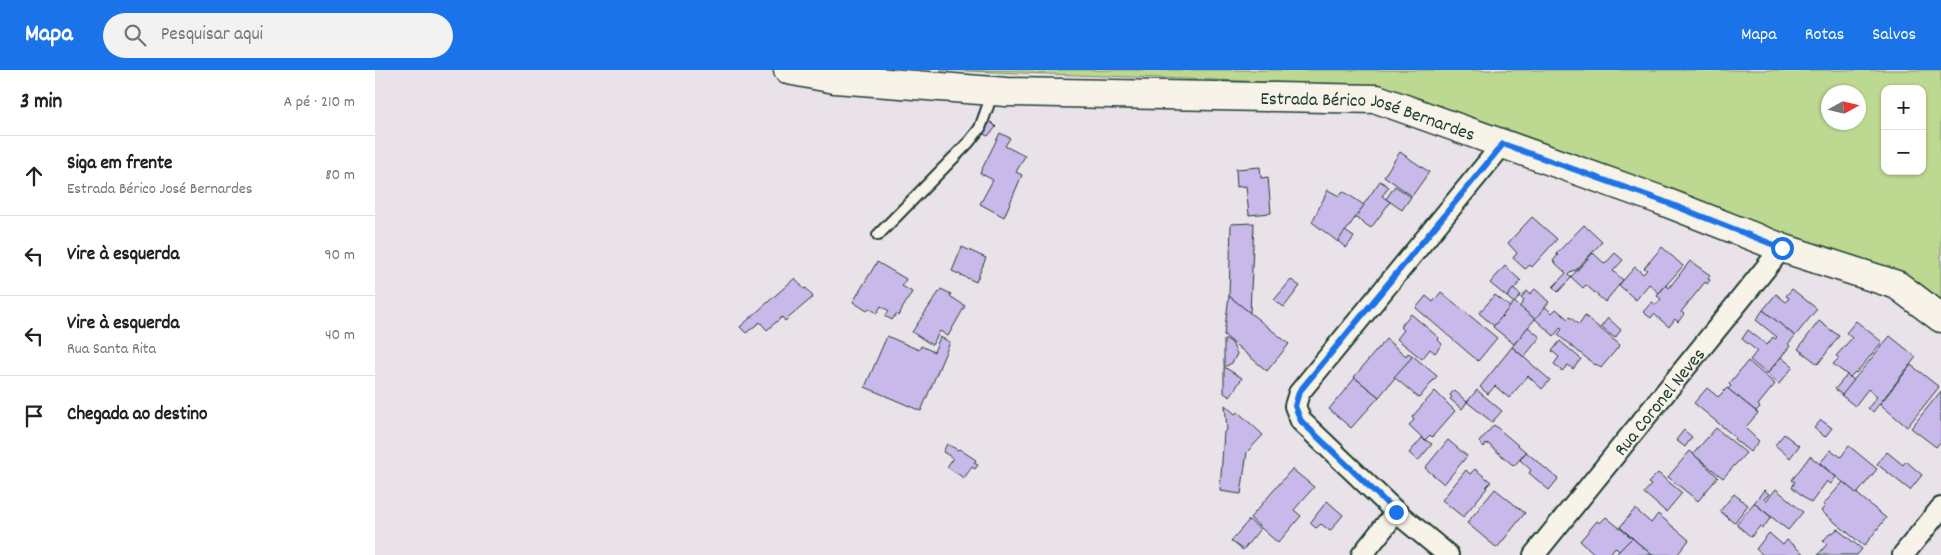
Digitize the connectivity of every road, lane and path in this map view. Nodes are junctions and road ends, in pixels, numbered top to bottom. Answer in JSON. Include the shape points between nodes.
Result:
{"nodes":[{"id":1,"x":788,"y":70,"type":"edge"},
{"id":2,"x":994,"y":91,"type":"junction"},
{"id":3,"x":1503,"y":144,"type":"junction"},
{"id":4,"x":878,"y":235,"type":"dead end"},
{"id":5,"x":1782,"y":248,"type":"junction"},
{"id":6,"x":1941,"y":318,"type":"edge"},
{"id":7,"x":1941,"y":508,"type":"edge"},
{"id":8,"x":1396,"y":512,"type":"junction"},
{"id":9,"x":1362,"y":555,"type":"edge"},
{"id":10,"x":1448,"y":555,"type":"edge"},
{"id":11,"x":1534,"y":555,"type":"edge"},
{"id":12,"x":1903,"y":555,"type":"edge"}],
"edges":[{"from":1,"to":2,"type":"main road","name":"Estrada Bérico José Bernardes","via":[[835,79]]},
{"from":2,"to":3,"type":"main road","name":"Estrada Bérico José Bernardes","via":[[1377,99]]},
{"from":2,"to":4,"type":"lane","via":[[980,128],[969,142]]},
{"from":3,"to":5,"type":"main road","name":"Estrada Bérico José Bernardes"},
{"from":3,"to":8,"type":"street","via":[[1299,392],[1295,406],[1301,421]]},
{"from":5,"to":6,"type":"main road","name":"Estrada Bérico José Bernardes","via":[[1897,285]]},
{"from":5,"to":11,"type":"street","name":"Rua Coronel Neves"},
{"from":7,"to":12,"type":"street"},
{"from":8,"to":9,"type":"street"},
{"from":8,"to":10,"type":"street"}]}
